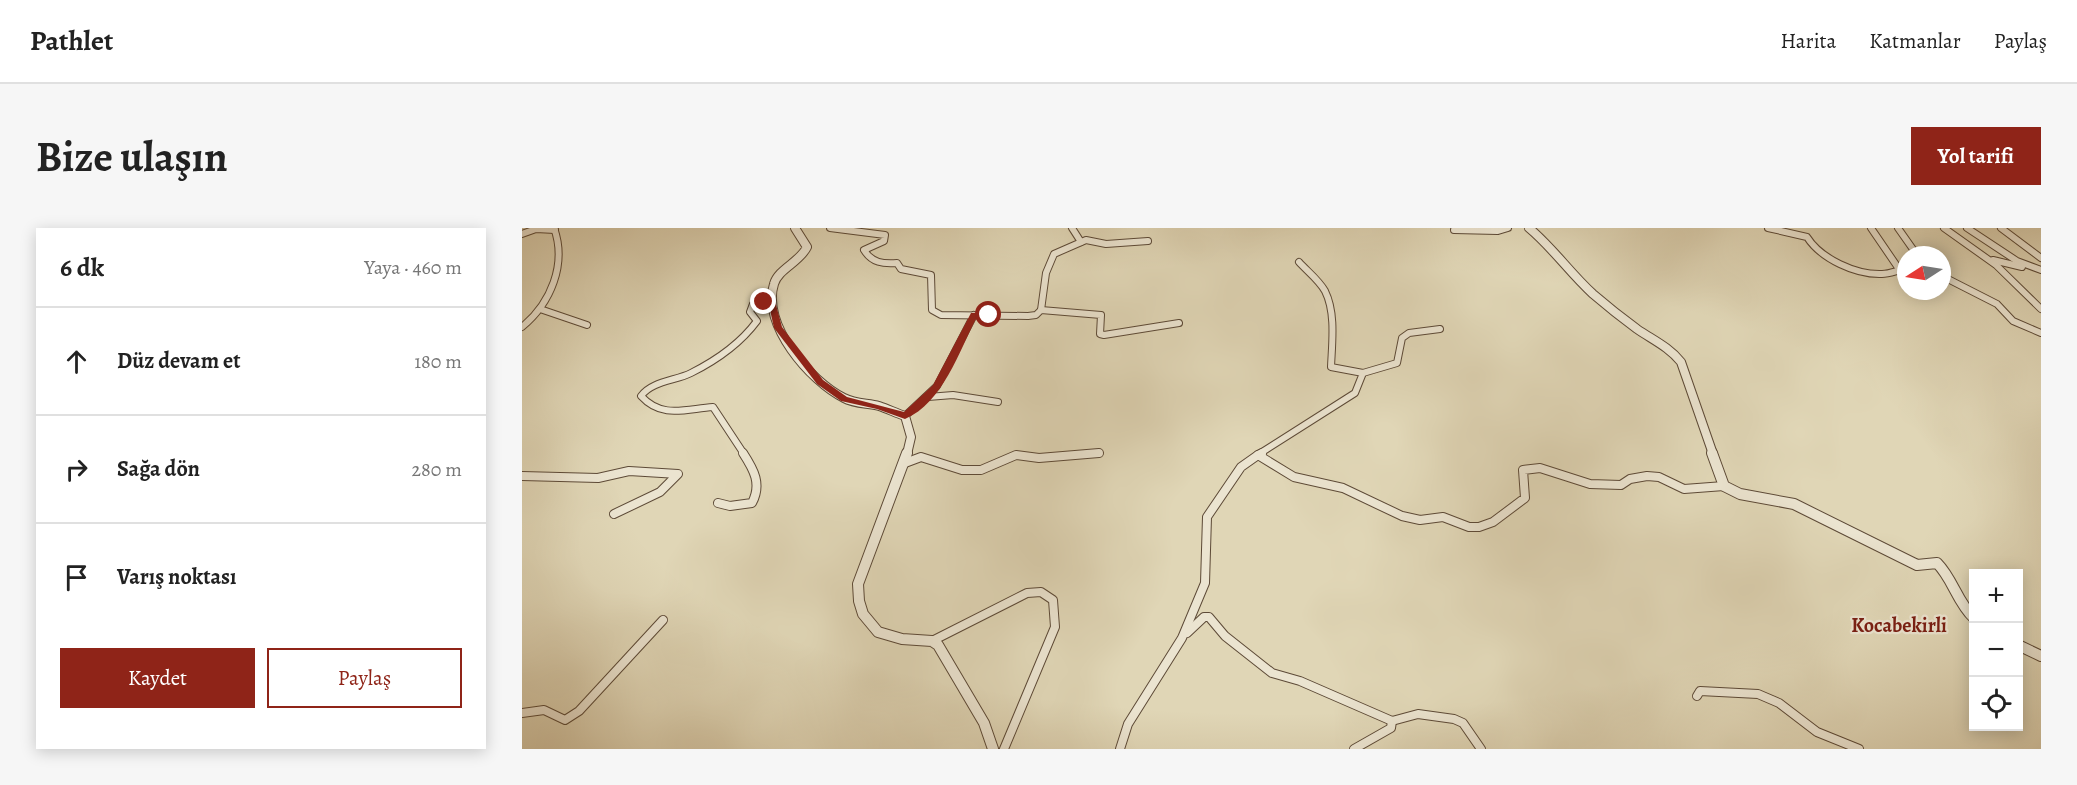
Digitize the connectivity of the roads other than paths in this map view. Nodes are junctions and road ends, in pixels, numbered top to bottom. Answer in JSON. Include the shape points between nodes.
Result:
{"nodes":[{"id":1,"x":795,"y":228,"type":"edge"},
{"id":2,"x":830,"y":228,"type":"edge"},
{"id":3,"x":1072,"y":228,"type":"edge"},
{"id":4,"x":1508,"y":228,"type":"edge"},
{"id":5,"x":1529,"y":228,"type":"edge"},
{"id":6,"x":1768,"y":228,"type":"edge"},
{"id":7,"x":1803,"y":228,"type":"edge"},
{"id":8,"x":1871,"y":228,"type":"edge"},
{"id":9,"x":1898,"y":228,"type":"edge"},
{"id":10,"x":1944,"y":228,"type":"edge"},
{"id":11,"x":1967,"y":228,"type":"edge"},
{"id":12,"x":2001,"y":228,"type":"edge"},
{"id":13,"x":555,"y":229,"type":"edge"},
{"id":14,"x":1454,"y":230,"type":"dead end"},
{"id":15,"x":522,"y":234,"type":"edge"},
{"id":16,"x":1807,"y":237,"type":"junction"},
{"id":17,"x":1148,"y":241,"type":"dead end"},
{"id":18,"x":1081,"y":242,"type":"junction"},
{"id":19,"x":1911,"y":246,"type":"edge"},
{"id":20,"x":1986,"y":258,"type":"junction"},
{"id":21,"x":2041,"y":258,"type":"edge"},
{"id":22,"x":1897,"y":261,"type":"edge"},
{"id":23,"x":1299,"y":262,"type":"dead end"},
{"id":24,"x":2041,"y":270,"type":"edge"},
{"id":25,"x":1897,"y":271,"type":"edge"},
{"id":26,"x":1951,"y":281,"type":"edge"},
{"id":27,"x":772,"y":302,"type":"junction"},
{"id":28,"x":540,"y":309,"type":"junction"},
{"id":29,"x":2041,"y":309,"type":"edge"},
{"id":30,"x":1041,"y":310,"type":"junction"},
{"id":31,"x":974,"y":315,"type":"junction"},
{"id":32,"x":1179,"y":323,"type":"dead end"},
{"id":33,"x":586,"y":325,"type":"dead end"},
{"id":34,"x":522,"y":327,"type":"edge"},
{"id":35,"x":1440,"y":329,"type":"dead end"},
{"id":36,"x":2041,"y":333,"type":"edge"},
{"id":37,"x":1363,"y":373,"type":"junction"},
{"id":38,"x":928,"y":397,"type":"junction"},
{"id":39,"x":998,"y":402,"type":"dead end"},
{"id":40,"x":905,"y":416,"type":"junction"},
{"id":41,"x":1099,"y":453,"type":"dead end"},
{"id":42,"x":1258,"y":455,"type":"junction"},
{"id":43,"x":905,"y":463,"type":"junction"},
{"id":44,"x":522,"y":476,"type":"edge"},
{"id":45,"x":1724,"y":486,"type":"junction"},
{"id":46,"x":718,"y":503,"type":"dead end"},
{"id":47,"x":614,"y":514,"type":"dead end"},
{"id":48,"x":1969,"y":612,"type":"edge"},
{"id":49,"x":663,"y":620,"type":"dead end"},
{"id":50,"x":1182,"y":638,"type":"junction"},
{"id":51,"x":932,"y":641,"type":"junction"},
{"id":52,"x":2023,"y":647,"type":"edge"},
{"id":53,"x":2041,"y":656,"type":"edge"},
{"id":54,"x":1697,"y":696,"type":"dead end"},
{"id":55,"x":522,"y":712,"type":"edge"},
{"id":56,"x":1392,"y":721,"type":"junction"},
{"id":57,"x":993,"y":749,"type":"edge"},
{"id":58,"x":1004,"y":749,"type":"edge"},
{"id":59,"x":1120,"y":749,"type":"edge"},
{"id":60,"x":1354,"y":749,"type":"edge"},
{"id":61,"x":1481,"y":749,"type":"edge"},
{"id":62,"x":1859,"y":749,"type":"edge"}],
"edges":[{"from":1,"to":27,"type":"street","via":[[807,248],[802,259],[774,280]]},
{"from":2,"to":31,"type":"street","via":[[885,235],[884,241],[866,247],[868,258],[931,275],[930,296],[935,313]]},
{"from":3,"to":18,"type":"street"},
{"from":4,"to":14,"type":"street"},
{"from":5,"to":45,"type":"street","via":[[1551,246],[1567,269],[1594,295],[1672,351],[1681,362]]},
{"from":6,"to":16,"type":"street"},
{"from":7,"to":16,"type":"street"},
{"from":8,"to":22,"type":"street"},
{"from":9,"to":19,"type":"street"},
{"from":10,"to":20,"type":"street"},
{"from":11,"to":24,"type":"street","via":[[2017,261]]},
{"from":12,"to":21,"type":"street"},
{"from":13,"to":15,"type":"street"},
{"from":13,"to":28,"type":"street","via":[[560,246],[557,270]]},
{"from":16,"to":25,"type":"street","via":[[1821,252],[1866,274]]},
{"from":17,"to":18,"type":"street"},
{"from":18,"to":30,"type":"street","via":[[1054,254],[1046,273]]},
{"from":20,"to":24,"type":"street"},
{"from":20,"to":29,"type":"street"},
{"from":23,"to":37,"type":"street","via":[[1327,297],[1332,320],[1331,367]]},
{"from":26,"to":36,"type":"street","via":[[1997,304],[2013,321]]},
{"from":27,"to":40,"type":"street","via":[[778,328],[820,382],[844,399]]},
{"from":27,"to":46,"type":"street","via":[[753,304],[750,312],[757,321],[725,353],[681,378],[653,384],[641,396],[656,409],[668,412],[714,407],[751,467],[758,491],[752,503]]},
{"from":28,"to":33,"type":"street"},
{"from":28,"to":34,"type":"street"},
{"from":30,"to":31,"type":"street","via":[[1028,316]]},
{"from":30,"to":32,"type":"street","via":[[1101,315],[1100,334],[1104,335]]},
{"from":31,"to":38,"type":"street"},
{"from":35,"to":37,"type":"street","via":[[1410,333],[1402,338],[1397,363]]},
{"from":37,"to":42,"type":"street","via":[[1355,393]]},
{"from":38,"to":39,"type":"street","via":[[953,395]]},
{"from":38,"to":40,"type":"street"},
{"from":40,"to":43,"type":"street","via":[[911,437]]},
{"from":41,"to":43,"type":"street","via":[[1039,458],[1016,455],[981,470],[962,470],[921,458]]},
{"from":42,"to":45,"type":"street","via":[[1294,477],[1343,488],[1402,516],[1419,520],[1443,516],[1469,527],[1493,522],[1525,498],[1523,470],[1540,468],[1590,484],[1621,485],[1647,476],[1659,477],[1684,489]]},
{"from":42,"to":50,"type":"street","via":[[1241,467],[1208,517],[1205,583]]},
{"from":43,"to":51,"type":"street","via":[[858,584],[857,599],[868,626],[882,636]]},
{"from":44,"to":47,"type":"street","via":[[598,478],[629,471],[678,474],[666,489]]},
{"from":45,"to":48,"type":"street","via":[[1740,494],[1794,504],[1903,560],[1917,565],[1937,563],[1947,571],[1954,594]]},
{"from":49,"to":55,"type":"street","via":[[579,711],[565,720],[547,709],[534,707]]},
{"from":50,"to":56,"type":"street","via":[[1204,617],[1209,617],[1225,636],[1272,673]]},
{"from":50,"to":59,"type":"street","via":[[1139,704]]},
{"from":51,"to":57,"type":"street","via":[[951,665],[984,723]]},
{"from":51,"to":58,"type":"street","via":[[1027,592],[1041,592],[1053,600],[1055,627]]},
{"from":52,"to":53,"type":"street"},
{"from":54,"to":62,"type":"street","via":[[1700,691],[1711,690],[1758,694],[1779,703],[1817,732]]},
{"from":56,"to":60,"type":"street","via":[[1391,728]]},
{"from":56,"to":61,"type":"street","via":[[1418,714],[1454,719],[1462,723]]}]}
